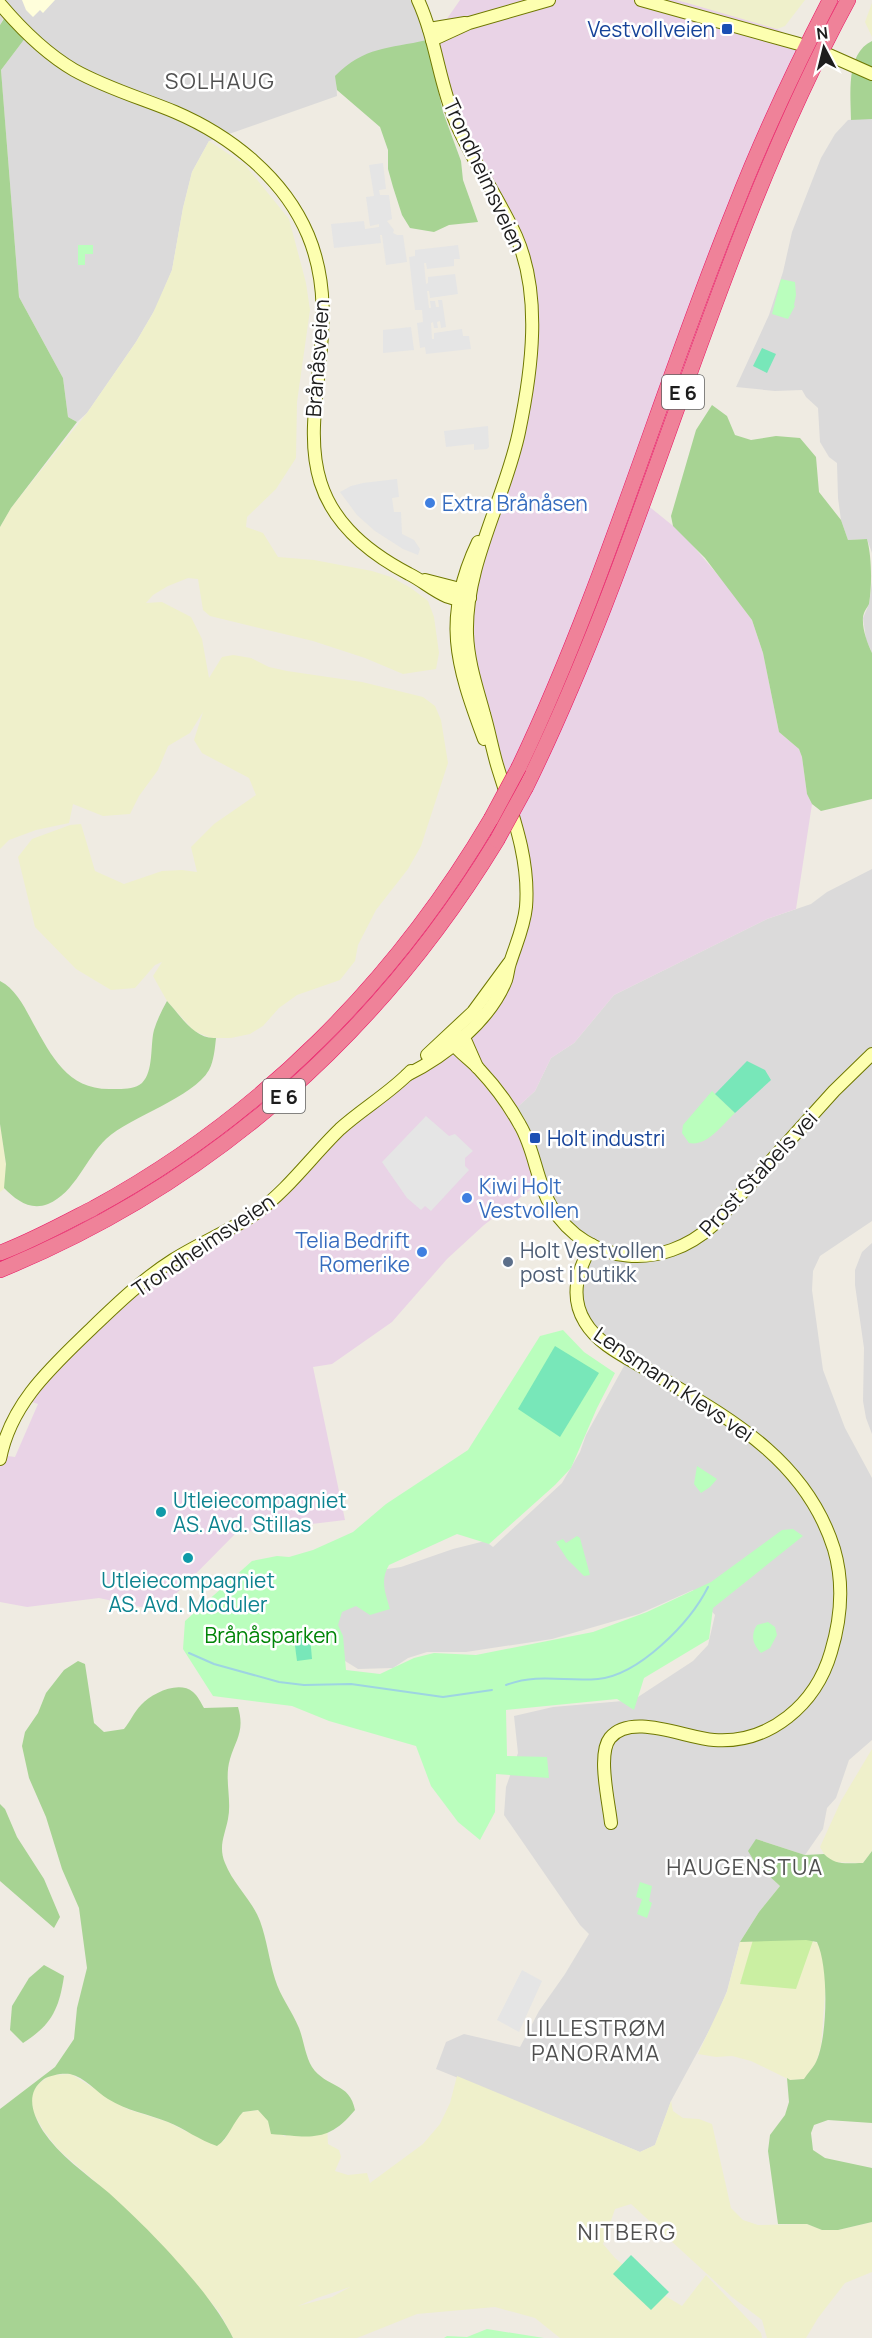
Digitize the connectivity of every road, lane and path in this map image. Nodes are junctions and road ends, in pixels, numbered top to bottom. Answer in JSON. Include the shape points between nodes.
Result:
{"nodes":[{"id":1,"x":418,"y":0,"type":"edge"},
{"id":2,"x":549,"y":0,"type":"edge"},
{"id":3,"x":641,"y":0,"type":"edge"},
{"id":4,"x":830,"y":0,"type":"edge"},
{"id":5,"x":848,"y":0,"type":"edge"},
{"id":6,"x":0,"y":4,"type":"edge"},
{"id":7,"x":431,"y":34,"type":"junction"},
{"id":8,"x":799,"y":44,"type":"dead end"},
{"id":9,"x":829,"y":55,"type":"dead end"},
{"id":10,"x":872,"y":74,"type":"edge"},
{"id":11,"x":462,"y":596,"type":"junction"},
{"id":12,"x":455,"y":1038,"type":"junction"},
{"id":13,"x":872,"y":1054,"type":"edge"},
{"id":14,"x":592,"y":1245,"type":"junction"},
{"id":15,"x":0,"y":1253,"type":"edge"},
{"id":16,"x":0,"y":1270,"type":"edge"},
{"id":17,"x":0,"y":1459,"type":"edge"},
{"id":18,"x":611,"y":1823,"type":"dead end"}],
"edges":[{"from":1,"to":7,"type":"street","name":"Trondheimsveien"},
{"from":2,"to":7,"type":"street"},
{"from":3,"to":8,"type":"street"},
{"from":4,"to":15,"type":"highway","number":"E 6","bridge":true,"via":[[734,209],[582,625],[519,767],[465,863],[378,980],[275,1083],[175,1160],[60,1226]]},
{"from":5,"to":16,"type":"highway","number":"E 6","bridge":true,"via":[[788,118],[749,213],[598,624],[560,715],[526,787],[469,885],[396,983],[324,1060],[286,1094],[231,1138],[130,1208]]},
{"from":6,"to":11,"type":"street","name":"Brånåsveien","via":[[34,41],[73,69],[175,112],[220,137],[260,168],[288,198],[310,242],[321,287],[322,330],[313,429],[321,480],[338,515],[361,543],[420,579]]},
{"from":7,"to":11,"type":"street","name":"Trondheimsveien","via":[[453,115],[517,239],[532,293],[521,422],[511,465],[489,526],[471,556]]},
{"from":9,"to":10,"type":"street"},
{"from":11,"to":12,"type":"street","name":"Trondheimsveien","via":[[470,661],[520,840],[526,876],[524,919],[507,979],[481,1018]]},
{"from":12,"to":14,"type":"street","name":"Prost Stabels vei","via":[[467,1060],[477,1067],[520,1125],[551,1206],[571,1230]]},
{"from":12,"to":17,"type":"street","name":"Trondheimsveien","via":[[424,1067],[345,1125],[266,1205],[170,1262],[115,1306],[28,1395],[9,1428]]},
{"from":13,"to":14,"type":"street","name":"Prost Stabels vei","via":[[698,1238],[678,1249],[648,1256],[620,1255]]},
{"from":14,"to":18,"type":"street","name":"Lensmann Klevs vei","via":[[579,1270],[576,1289],[579,1309],[589,1328],[614,1350],[751,1434],[784,1465],[811,1500],[830,1538],[840,1600],[835,1638],[821,1680],[804,1704],[775,1726],[726,1741],[648,1727],[631,1726],[615,1733],[604,1752]]}]}
